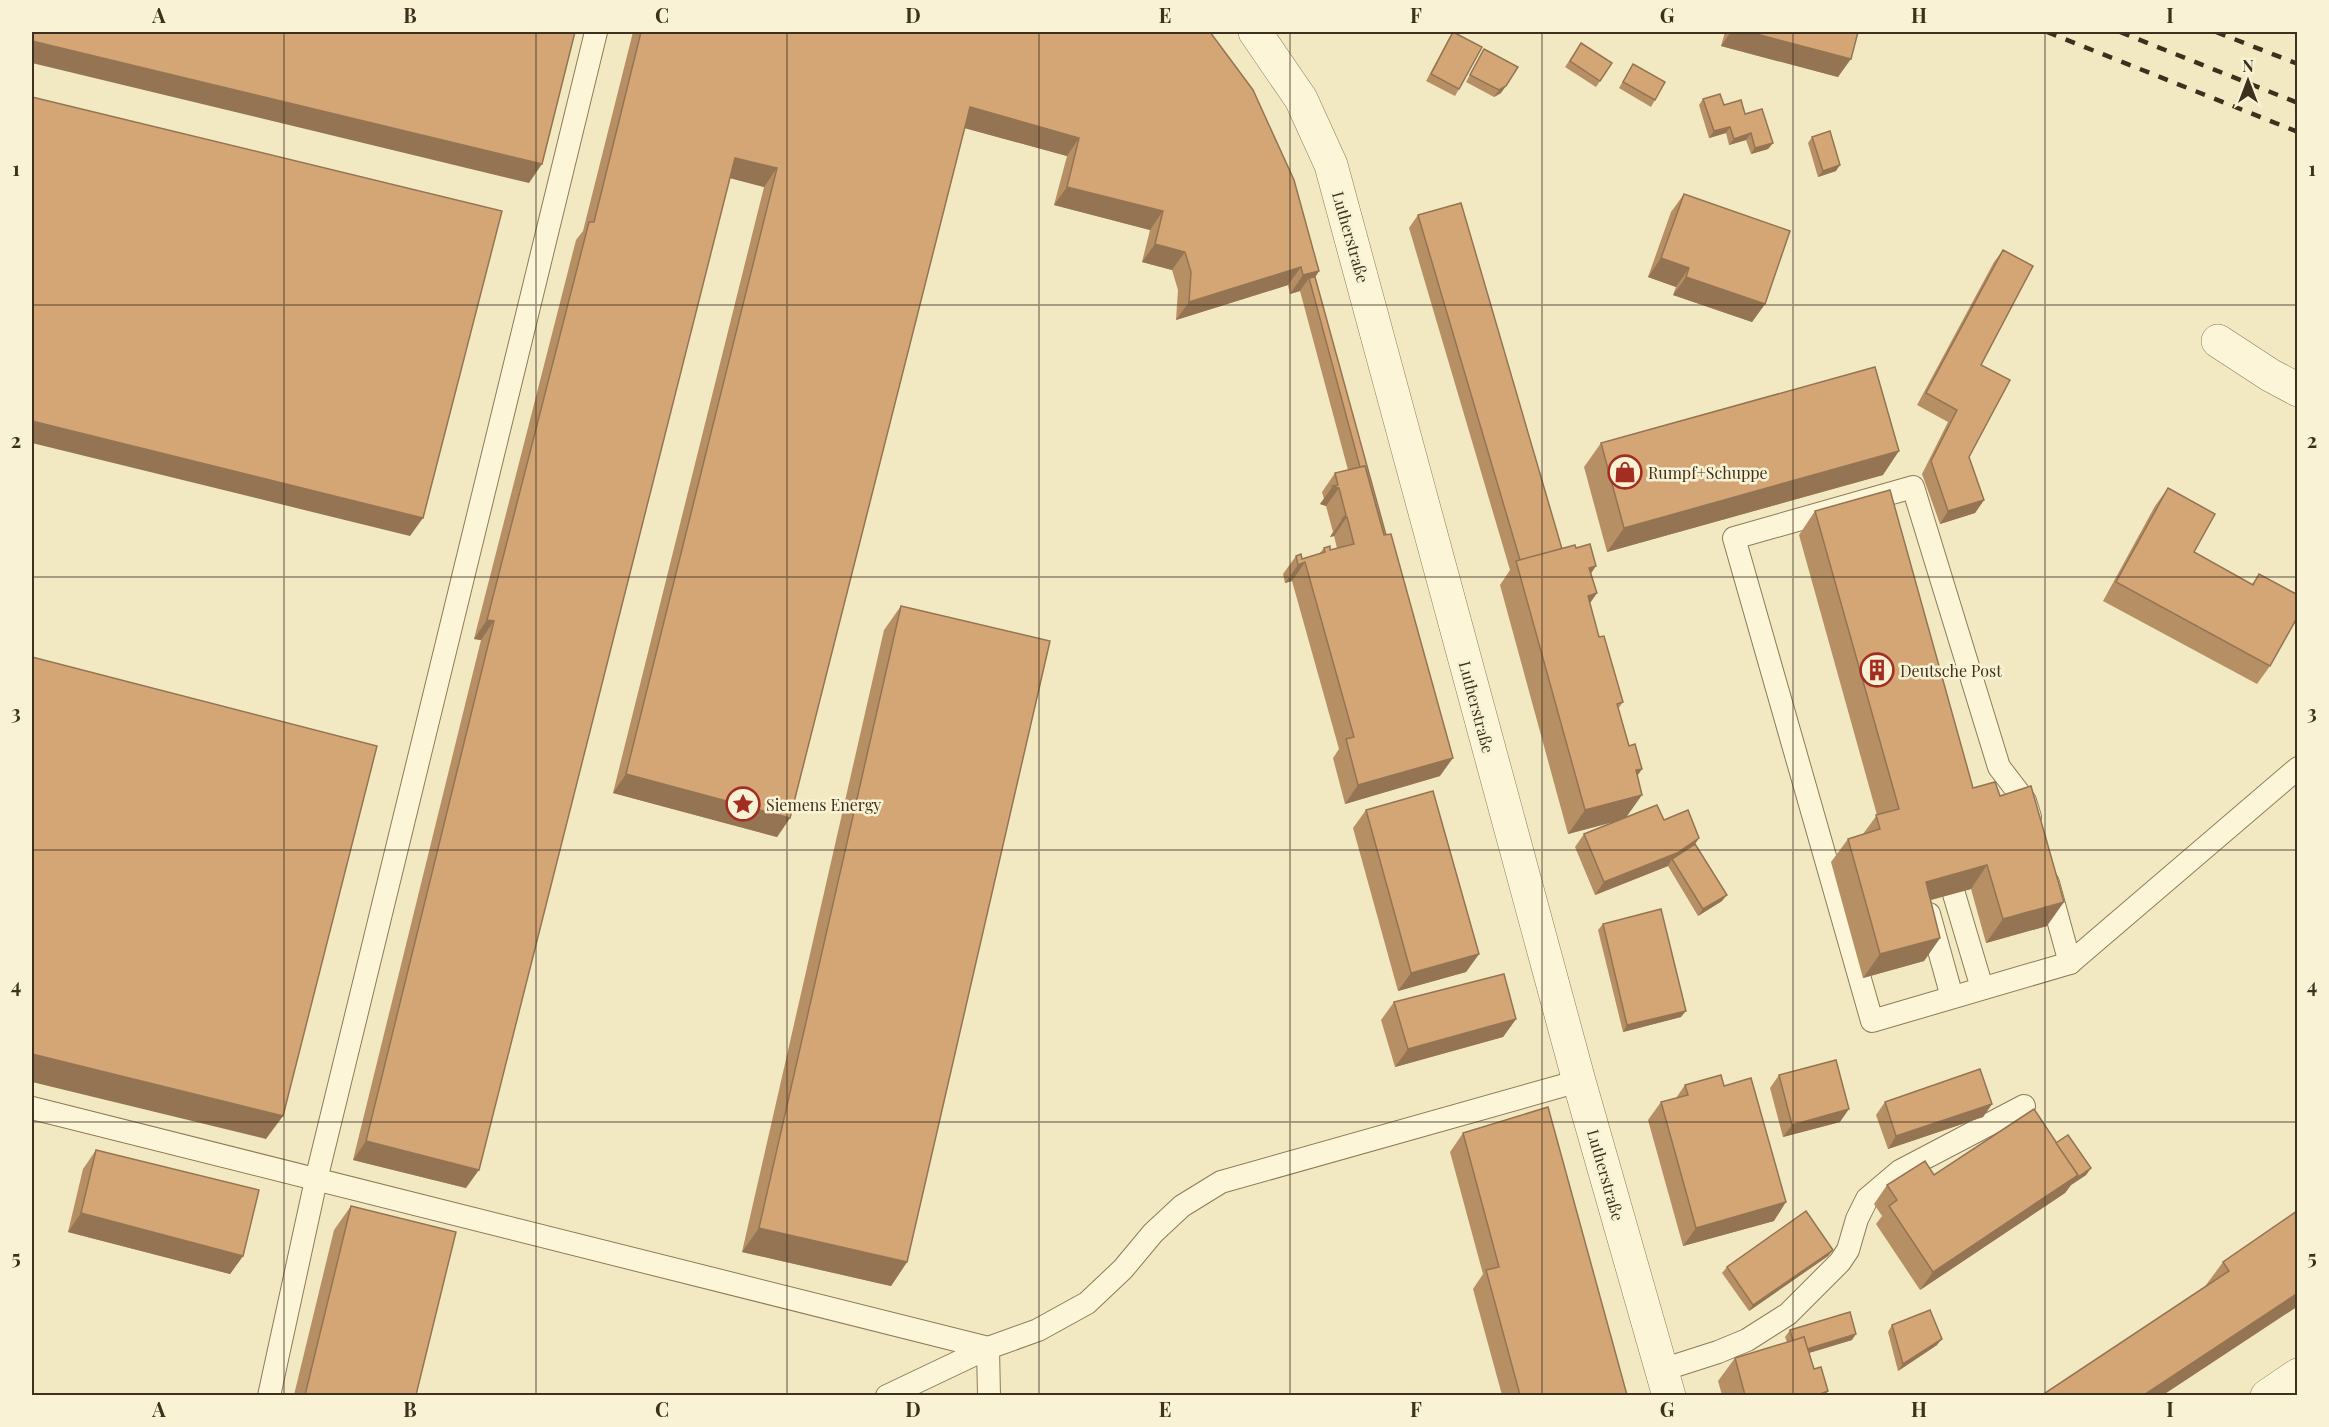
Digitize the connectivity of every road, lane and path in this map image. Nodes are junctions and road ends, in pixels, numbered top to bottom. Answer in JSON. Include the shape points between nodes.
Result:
{"nodes":[{"id":1,"x":596,"y":32,"type":"edge"},
{"id":2,"x":1255,"y":32,"type":"edge"},
{"id":3,"x":2218,"y":341,"type":"dead end"},
{"id":4,"x":2298,"y":390,"type":"edge"},
{"id":5,"x":2298,"y":768,"type":"edge"},
{"id":6,"x":2035,"y":836,"type":"edge"},
{"id":7,"x":2042,"y":859,"type":"edge"},
{"id":8,"x":1954,"y":894,"type":"edge"},
{"id":9,"x":1926,"y":901,"type":"edge"},
{"id":10,"x":2070,"y":963,"type":"junction"},
{"id":11,"x":1982,"y":988,"type":"junction"},
{"id":12,"x":1952,"y":997,"type":"junction"},
{"id":13,"x":1579,"y":1081,"type":"junction"},
{"id":14,"x":2024,"y":1106,"type":"dead end"},
{"id":15,"x":32,"y":1108,"type":"edge"},
{"id":16,"x":316,"y":1180,"type":"junction"},
{"id":17,"x":988,"y":1348,"type":"junction"},
{"id":18,"x":2298,"y":1375,"type":"edge"},
{"id":19,"x":1665,"y":1382,"type":"edge"},
{"id":20,"x":269,"y":1395,"type":"edge"},
{"id":21,"x":887,"y":1395,"type":"edge"},
{"id":22,"x":989,"y":1395,"type":"edge"},
{"id":23,"x":2266,"y":1395,"type":"edge"}],
"edges":[{"from":1,"to":16,"type":"lane"},
{"from":2,"to":13,"type":"street","name":"Lutherstraße","via":[[1301,99],[1331,165]]},
{"from":3,"to":4,"type":"street"},
{"from":5,"to":10,"type":"lane"},
{"from":6,"to":12,"type":"lane","via":[[2025,801],[1999,767],[1913,487],[1734,538],[1872,1021]]},
{"from":7,"to":10,"type":"lane"},
{"from":8,"to":11,"type":"lane"},
{"from":9,"to":12,"type":"lane"},
{"from":10,"to":11,"type":"lane"},
{"from":11,"to":12,"type":"lane"},
{"from":13,"to":17,"type":"lane","via":[[1221,1182],[1182,1206],[1088,1303],[1038,1330]]},
{"from":13,"to":19,"type":"street","name":"Lutherstraße"},
{"from":14,"to":19,"type":"lane","via":[[1900,1171],[1867,1199],[1840,1262],[1788,1314]]},
{"from":15,"to":16,"type":"lane"},
{"from":16,"to":17,"type":"lane"},
{"from":16,"to":20,"type":"lane"},
{"from":17,"to":21,"type":"lane"},
{"from":17,"to":22,"type":"lane"},
{"from":18,"to":23,"type":"street"}]}
